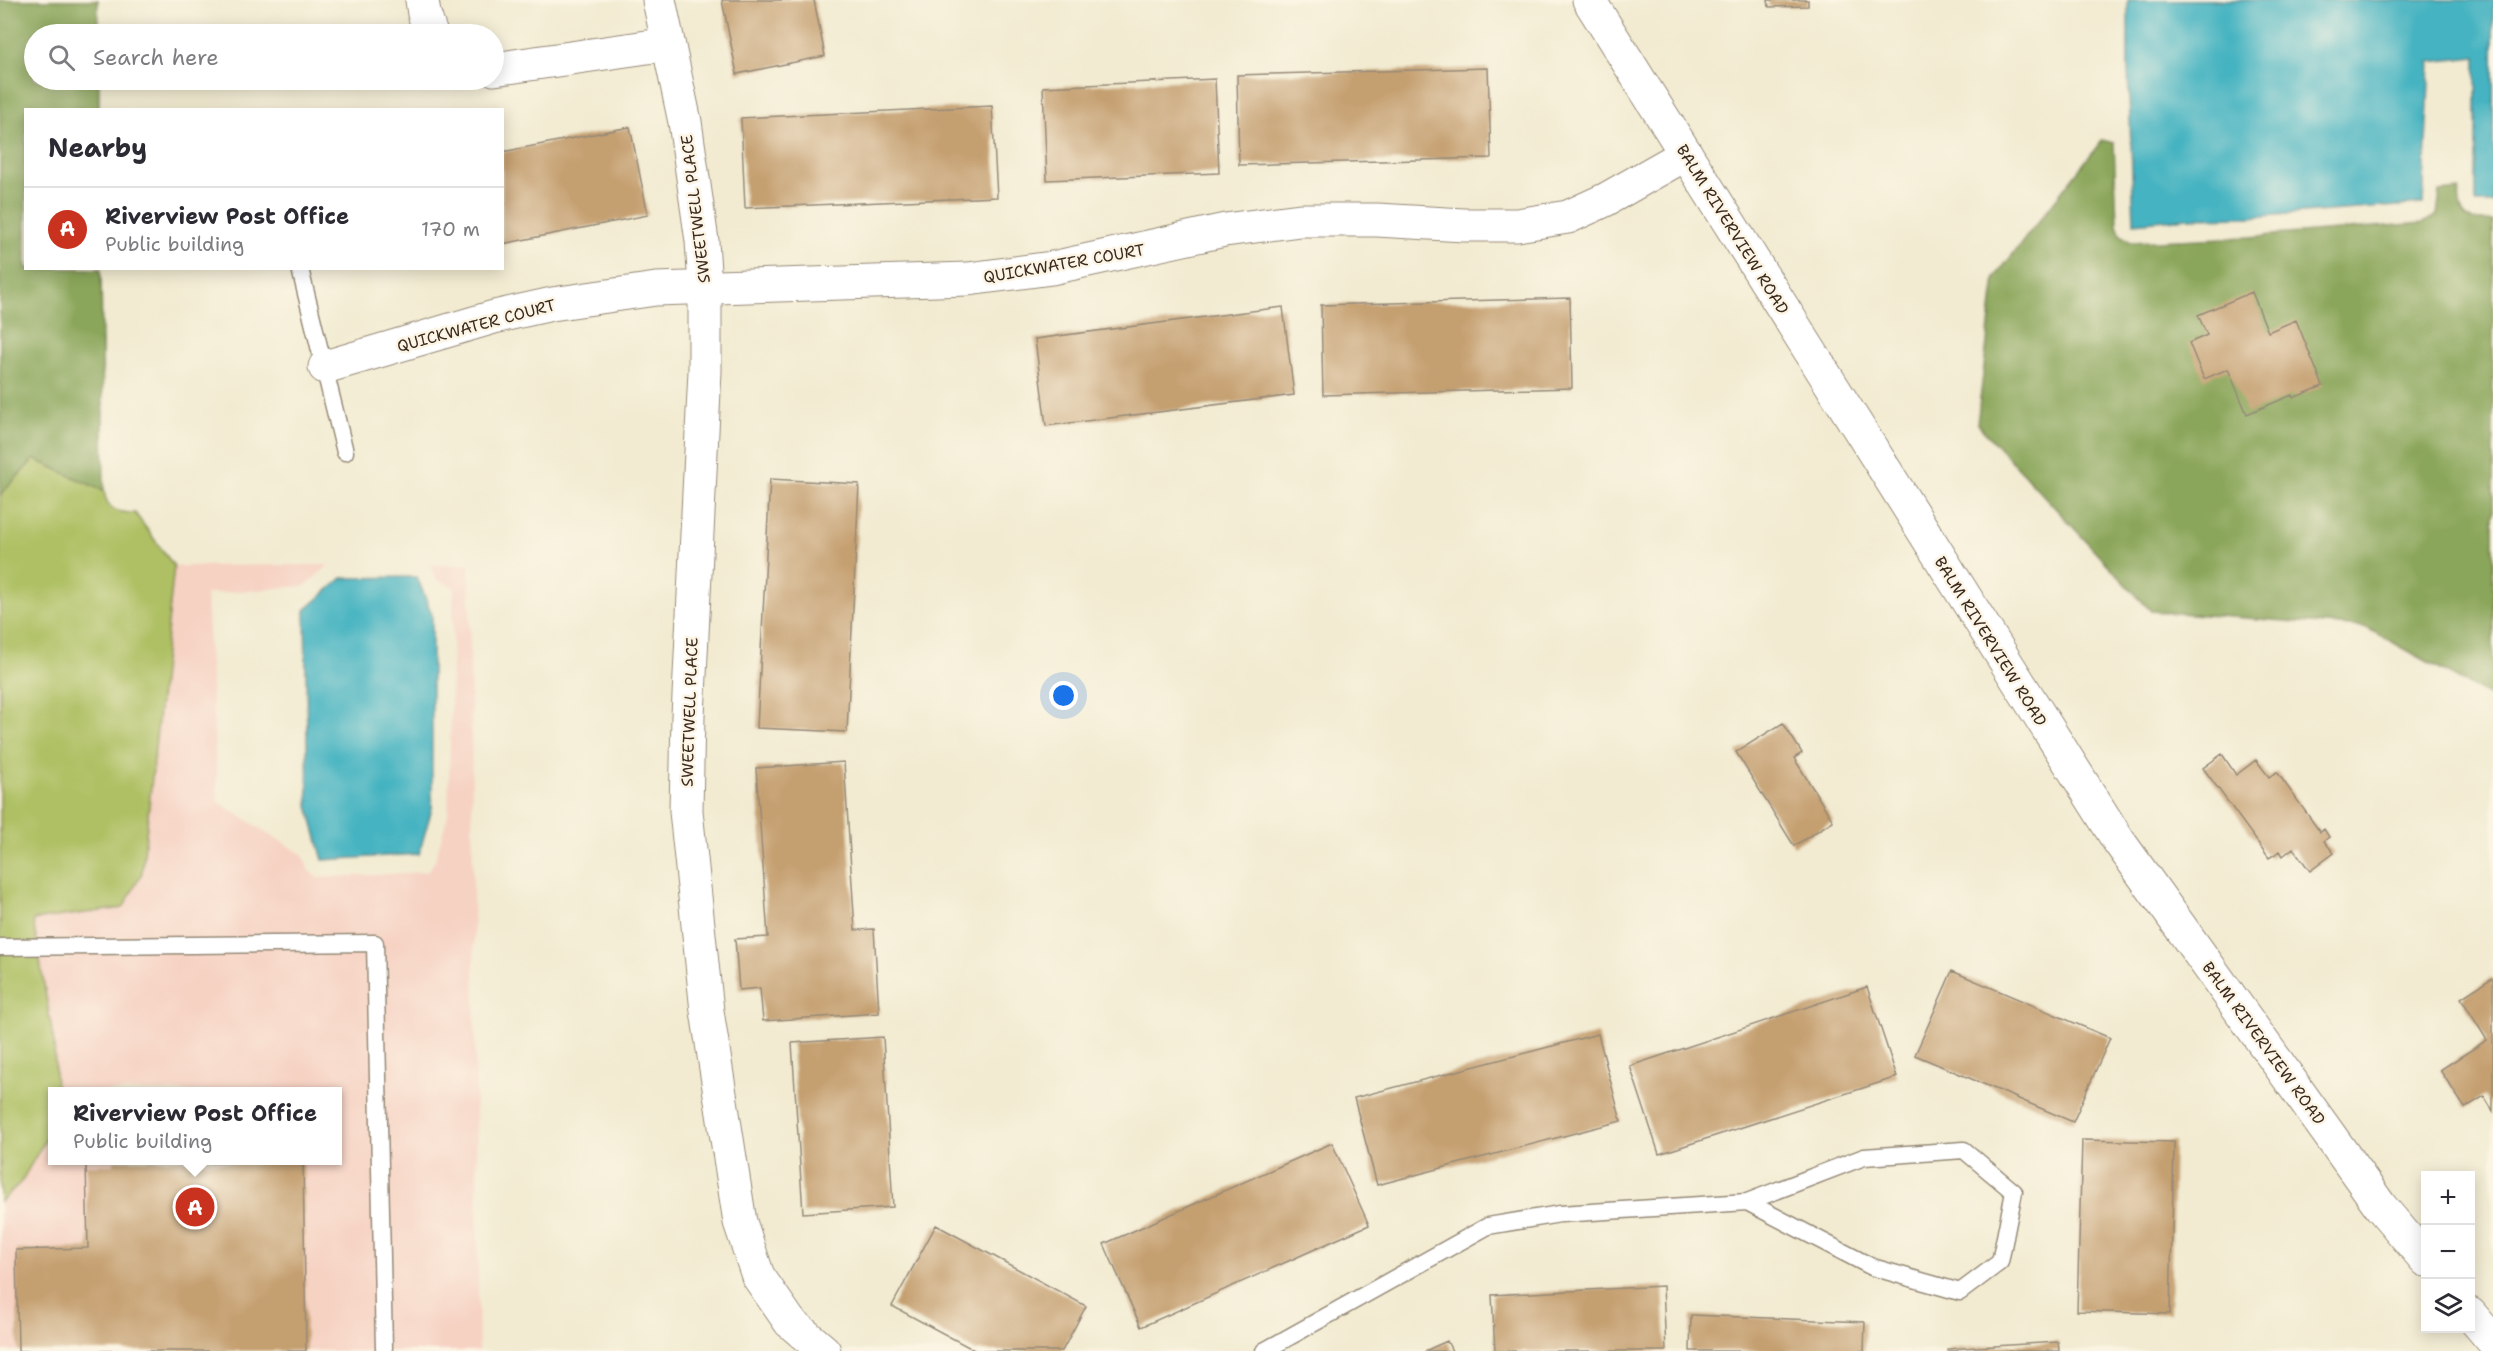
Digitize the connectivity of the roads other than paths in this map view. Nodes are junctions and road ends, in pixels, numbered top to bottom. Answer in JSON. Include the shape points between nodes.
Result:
{"nodes":[{"id":1,"x":422,"y":0,"type":"edge"},
{"id":2,"x":658,"y":0,"type":"edge"},
{"id":3,"x":1589,"y":0,"type":"edge"},
{"id":4,"x":428,"y":24,"type":"edge"},
{"id":5,"x":668,"y":44,"type":"junction"},
{"id":6,"x":504,"y":68,"type":"edge"},
{"id":7,"x":1686,"y":154,"type":"junction"},
{"id":8,"x":301,"y":273,"type":"dead end"},
{"id":9,"x":705,"y":286,"type":"junction"},
{"id":10,"x":325,"y":368,"type":"junction"},
{"id":11,"x":345,"y":452,"type":"dead end"},
{"id":12,"x":0,"y":947,"type":"edge"},
{"id":13,"x":1748,"y":1202,"type":"junction"},
{"id":14,"x":2421,"y":1254,"type":"edge"},
{"id":15,"x":2475,"y":1320,"type":"edge"},
{"id":16,"x":2493,"y":1341,"type":"edge"},
{"id":17,"x":384,"y":1348,"type":"dead end"},
{"id":18,"x":824,"y":1351,"type":"edge"},
{"id":19,"x":1264,"y":1351,"type":"edge"}],
"edges":[{"from":1,"to":4,"type":"street"},
{"from":2,"to":5,"type":"street","name":"SWEETWELL PLACE"},
{"from":3,"to":7,"type":"street","name":"BALM RIVERVIEW ROAD"},
{"from":5,"to":6,"type":"street"},
{"from":5,"to":9,"type":"street","name":"SWEETWELL PLACE","via":[[685,122]]},
{"from":7,"to":9,"type":"street","name":"QUICKWATER COURT","via":[[1568,217],[1517,225],[1300,220],[1225,230],[1052,268],[968,279]]},
{"from":7,"to":14,"type":"street","name":"BALM RIVERVIEW ROAD","via":[[2118,840],[2381,1207]]},
{"from":8,"to":10,"type":"lane"},
{"from":9,"to":10,"type":"street","name":"QUICKWATER COURT","via":[[645,290],[552,304],[494,317]]},
{"from":9,"to":18,"type":"street","name":"SWEETWELL PLACE","via":[[703,431],[687,799],[696,914],[740,1222],[758,1276],[790,1322]]},
{"from":10,"to":11,"type":"lane"},
{"from":12,"to":17,"type":"lane","via":[[375,943]]},
{"from":13,"to":13,"type":"lane","via":[[1864,1157],[1964,1150],[2014,1192],[2000,1262],[1960,1292],[1872,1267]]},
{"from":13,"to":19,"type":"lane","via":[[1560,1214],[1488,1226]]},
{"from":15,"to":16,"type":"street"}]}
